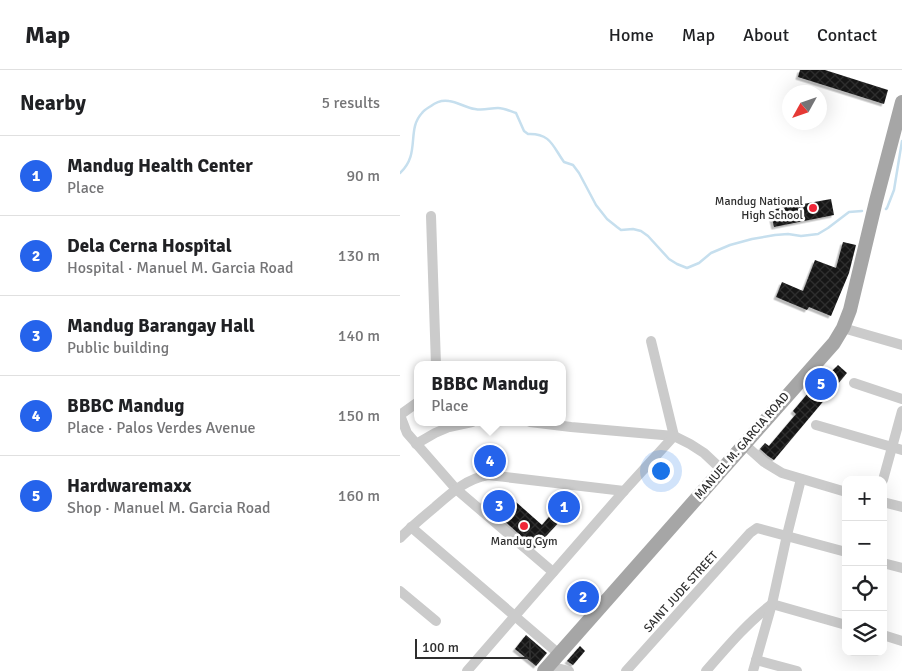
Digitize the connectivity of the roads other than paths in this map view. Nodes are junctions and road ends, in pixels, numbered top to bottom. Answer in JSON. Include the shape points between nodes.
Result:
{"nodes":[{"id":1,"x":902,"y":102,"type":"edge"},
{"id":2,"x":431,"y":216,"type":"dead end"},
{"id":3,"x":843,"y":328,"type":"junction"},
{"id":4,"x":651,"y":340,"type":"dead end"},
{"id":5,"x":902,"y":345,"type":"edge"},
{"id":6,"x":436,"y":361,"type":"edge"},
{"id":7,"x":854,"y":383,"type":"dead end"},
{"id":8,"x":902,"y":399,"type":"edge"},
{"id":9,"x":414,"y":405,"type":"edge"},
{"id":10,"x":902,"y":411,"type":"edge"},
{"id":11,"x":400,"y":415,"type":"edge"},
{"id":12,"x":816,"y":425,"type":"dead end"},
{"id":13,"x":454,"y":426,"type":"edge"},
{"id":14,"x":563,"y":426,"type":"edge"},
{"id":15,"x":403,"y":432,"type":"edge"},
{"id":16,"x":674,"y":436,"type":"junction"},
{"id":17,"x":416,"y":444,"type":"junction"},
{"id":18,"x":744,"y":444,"type":"junction"},
{"id":19,"x":897,"y":448,"type":"edge"},
{"id":20,"x":721,"y":469,"type":"junction"},
{"id":21,"x":885,"y":476,"type":"edge"},
{"id":22,"x":801,"y":479,"type":"junction"},
{"id":23,"x":456,"y":489,"type":"junction"},
{"id":24,"x":624,"y":491,"type":"junction"},
{"id":25,"x":842,"y":491,"type":"edge"},
{"id":26,"x":887,"y":503,"type":"edge"},
{"id":27,"x":902,"y":507,"type":"edge"},
{"id":28,"x":411,"y":527,"type":"junction"},
{"id":29,"x":787,"y":535,"type":"junction"},
{"id":30,"x":400,"y":538,"type":"edge"},
{"id":31,"x":842,"y":551,"type":"edge"},
{"id":32,"x":887,"y":564,"type":"edge"},
{"id":33,"x":902,"y":568,"type":"edge"},
{"id":34,"x":553,"y":572,"type":"junction"},
{"id":35,"x":400,"y":591,"type":"edge"},
{"id":36,"x":772,"y":604,"type":"junction"},
{"id":37,"x":515,"y":616,"type":"junction"},
{"id":38,"x":436,"y":621,"type":"dead end"},
{"id":39,"x":842,"y":624,"type":"edge"},
{"id":40,"x":887,"y":636,"type":"edge"},
{"id":41,"x":902,"y":641,"type":"edge"},
{"id":42,"x":559,"y":654,"type":"junction"},
{"id":43,"x":756,"y":660,"type":"junction"},
{"id":44,"x":547,"y":668,"type":"edge"},
{"id":45,"x":467,"y":671,"type":"edge"},
{"id":46,"x":569,"y":671,"type":"edge"},
{"id":47,"x":626,"y":671,"type":"edge"},
{"id":48,"x":706,"y":671,"type":"edge"},
{"id":49,"x":753,"y":671,"type":"edge"},
{"id":50,"x":797,"y":671,"type":"edge"}],
"edges":[{"from":1,"to":3,"type":"main road","name":"MANUEL M. GARCIA ROAD"},
{"from":2,"to":6,"type":"street"},
{"from":3,"to":5,"type":"street"},
{"from":3,"to":18,"type":"main road","name":"MANUEL M. GARCIA ROAD","via":[[834,343]]},
{"from":4,"to":16,"type":"street"},
{"from":7,"to":8,"type":"street"},
{"from":9,"to":11,"type":"street"},
{"from":10,"to":19,"type":"street"},
{"from":11,"to":15,"type":"street"},
{"from":12,"to":19,"type":"street"},
{"from":13,"to":17,"type":"street"},
{"from":14,"to":16,"type":"street"},
{"from":15,"to":17,"type":"street"},
{"from":16,"to":20,"type":"street","via":[[704,453]]},
{"from":16,"to":24,"type":"street"},
{"from":17,"to":23,"type":"street"},
{"from":18,"to":20,"type":"main road","name":"MANUEL M. GARCIA ROAD"},
{"from":18,"to":22,"type":"street","via":[[772,468]]},
{"from":19,"to":21,"type":"street"},
{"from":20,"to":42,"type":"main road","name":"MANUEL M. GARCIA ROAD"},
{"from":22,"to":25,"type":"street"},
{"from":22,"to":29,"type":"street"},
{"from":23,"to":24,"type":"street","via":[[488,475]]},
{"from":23,"to":28,"type":"street"},
{"from":23,"to":34,"type":"street"},
{"from":24,"to":34,"type":"street"},
{"from":26,"to":27,"type":"street"},
{"from":28,"to":30,"type":"street"},
{"from":28,"to":37,"type":"street"},
{"from":29,"to":31,"type":"street"},
{"from":29,"to":36,"type":"street"},
{"from":29,"to":47,"type":"street","name":"SAINT JUDE STREET","via":[[754,529]]},
{"from":32,"to":33,"type":"street"},
{"from":34,"to":37,"type":"street"},
{"from":35,"to":38,"type":"street"},
{"from":36,"to":39,"type":"street"},
{"from":36,"to":43,"type":"street"},
{"from":36,"to":48,"type":"street","via":[[756,616]]},
{"from":37,"to":42,"type":"street"},
{"from":37,"to":45,"type":"street"},
{"from":40,"to":41,"type":"street"},
{"from":42,"to":44,"type":"main road","name":"MANUEL M. GARCIA ROAD"},
{"from":43,"to":49,"type":"street"},
{"from":43,"to":50,"type":"street"},
{"from":44,"to":46,"type":"street"}]}
